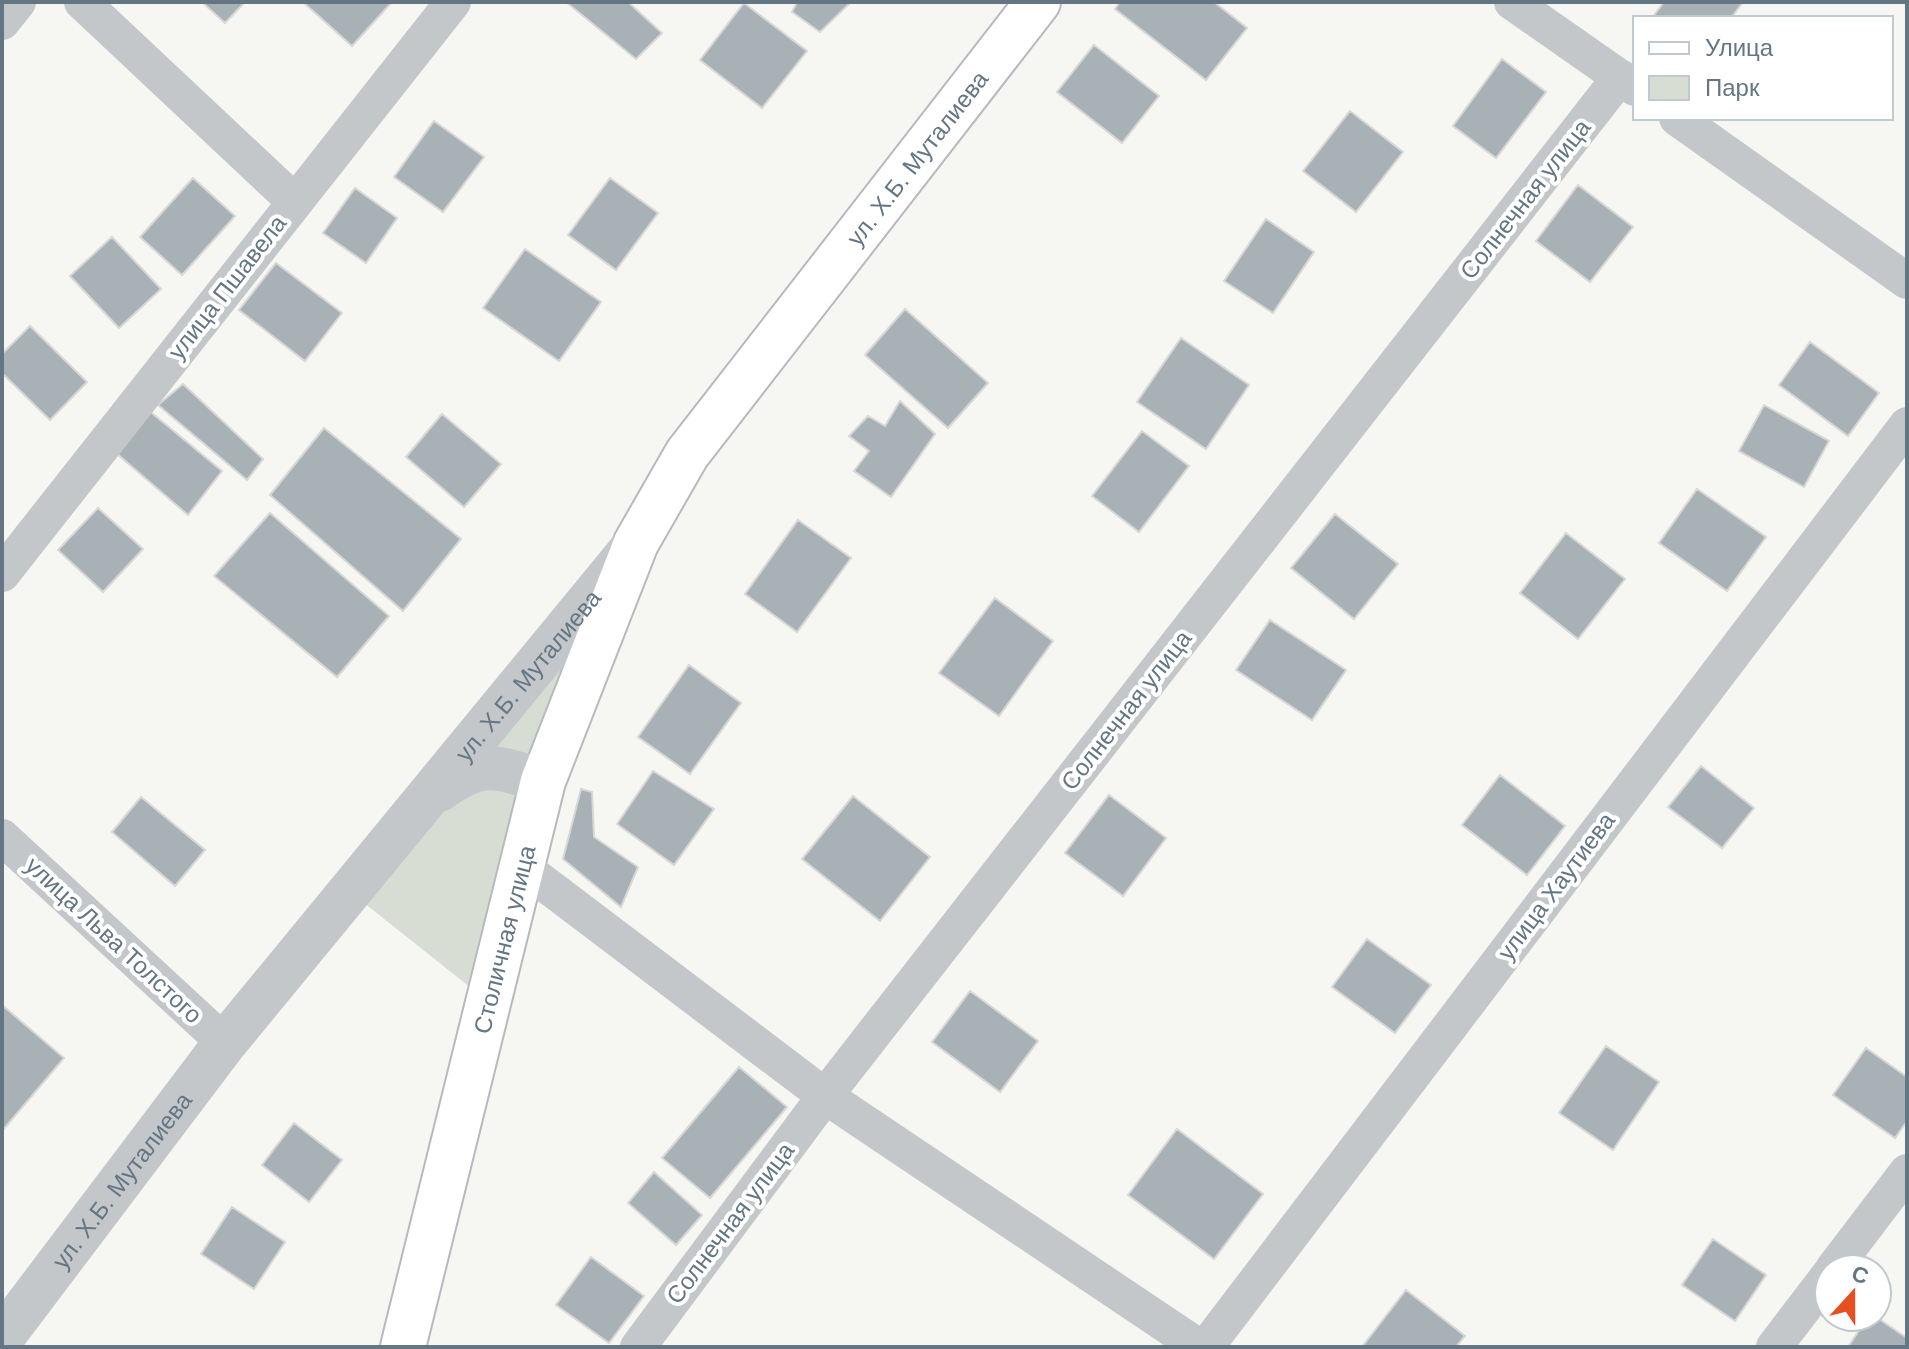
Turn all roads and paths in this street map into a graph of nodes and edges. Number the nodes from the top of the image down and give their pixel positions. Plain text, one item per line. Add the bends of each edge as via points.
1 (18, 2) edge
2 (82, 2) edge
3 (453, 2) edge
4 (1038, 2) edge
5 (1512, 2) edge
6 (2, 22) edge
7 (1628, 83) edge
8 (1680, 120) edge
9 (294, 201) junction
10 (1907, 281) edge
11 (1907, 425) edge
12 (636, 543) junction
13 (2, 574) edge
14 (543, 781) junction
15 (420, 803) junction
16 (2, 837) edge
17 (524, 868) junction
18 (225, 1043) junction
19 (825, 1096) junction
20 (1907, 1172) edge
21 (1845, 1253) edge
22 (1813, 1296) edge
23 (2, 1338) edge
24 (403, 1347) edge
25 (638, 1347) edge
26 (1199, 1347) edge
27 (1206, 1347) edge
28 (1774, 1347) edge

1 - 6 street
2 - 9 street
3 - 9 street, улица Пшавела
4 - 12 main road, ул. Х.Б. Муталиева via 687,454
5 - 7 street
7 - 19 street, Солнечная улица
8 - 10 street
9 - 13 street, улица Пшавела
11 - 27 street, улица Хаутиева
12 - 14 main road, Столичная улица
12 - 15 street, ул. Х.Б. Муталиева
14 - 15 street via 486,766 462,774
14 - 17 main road, Столичная улица
15 - 18 street, ул. Х.Б. Муталиева
16 - 18 street, улица Льва Толстого
17 - 19 street
17 - 24 main road, Столичная улица
18 - 23 street, ул. Х.Б. Муталиева
19 - 25 street, Солнечная улица
19 - 26 street
20 - 21 street
22 - 28 street

